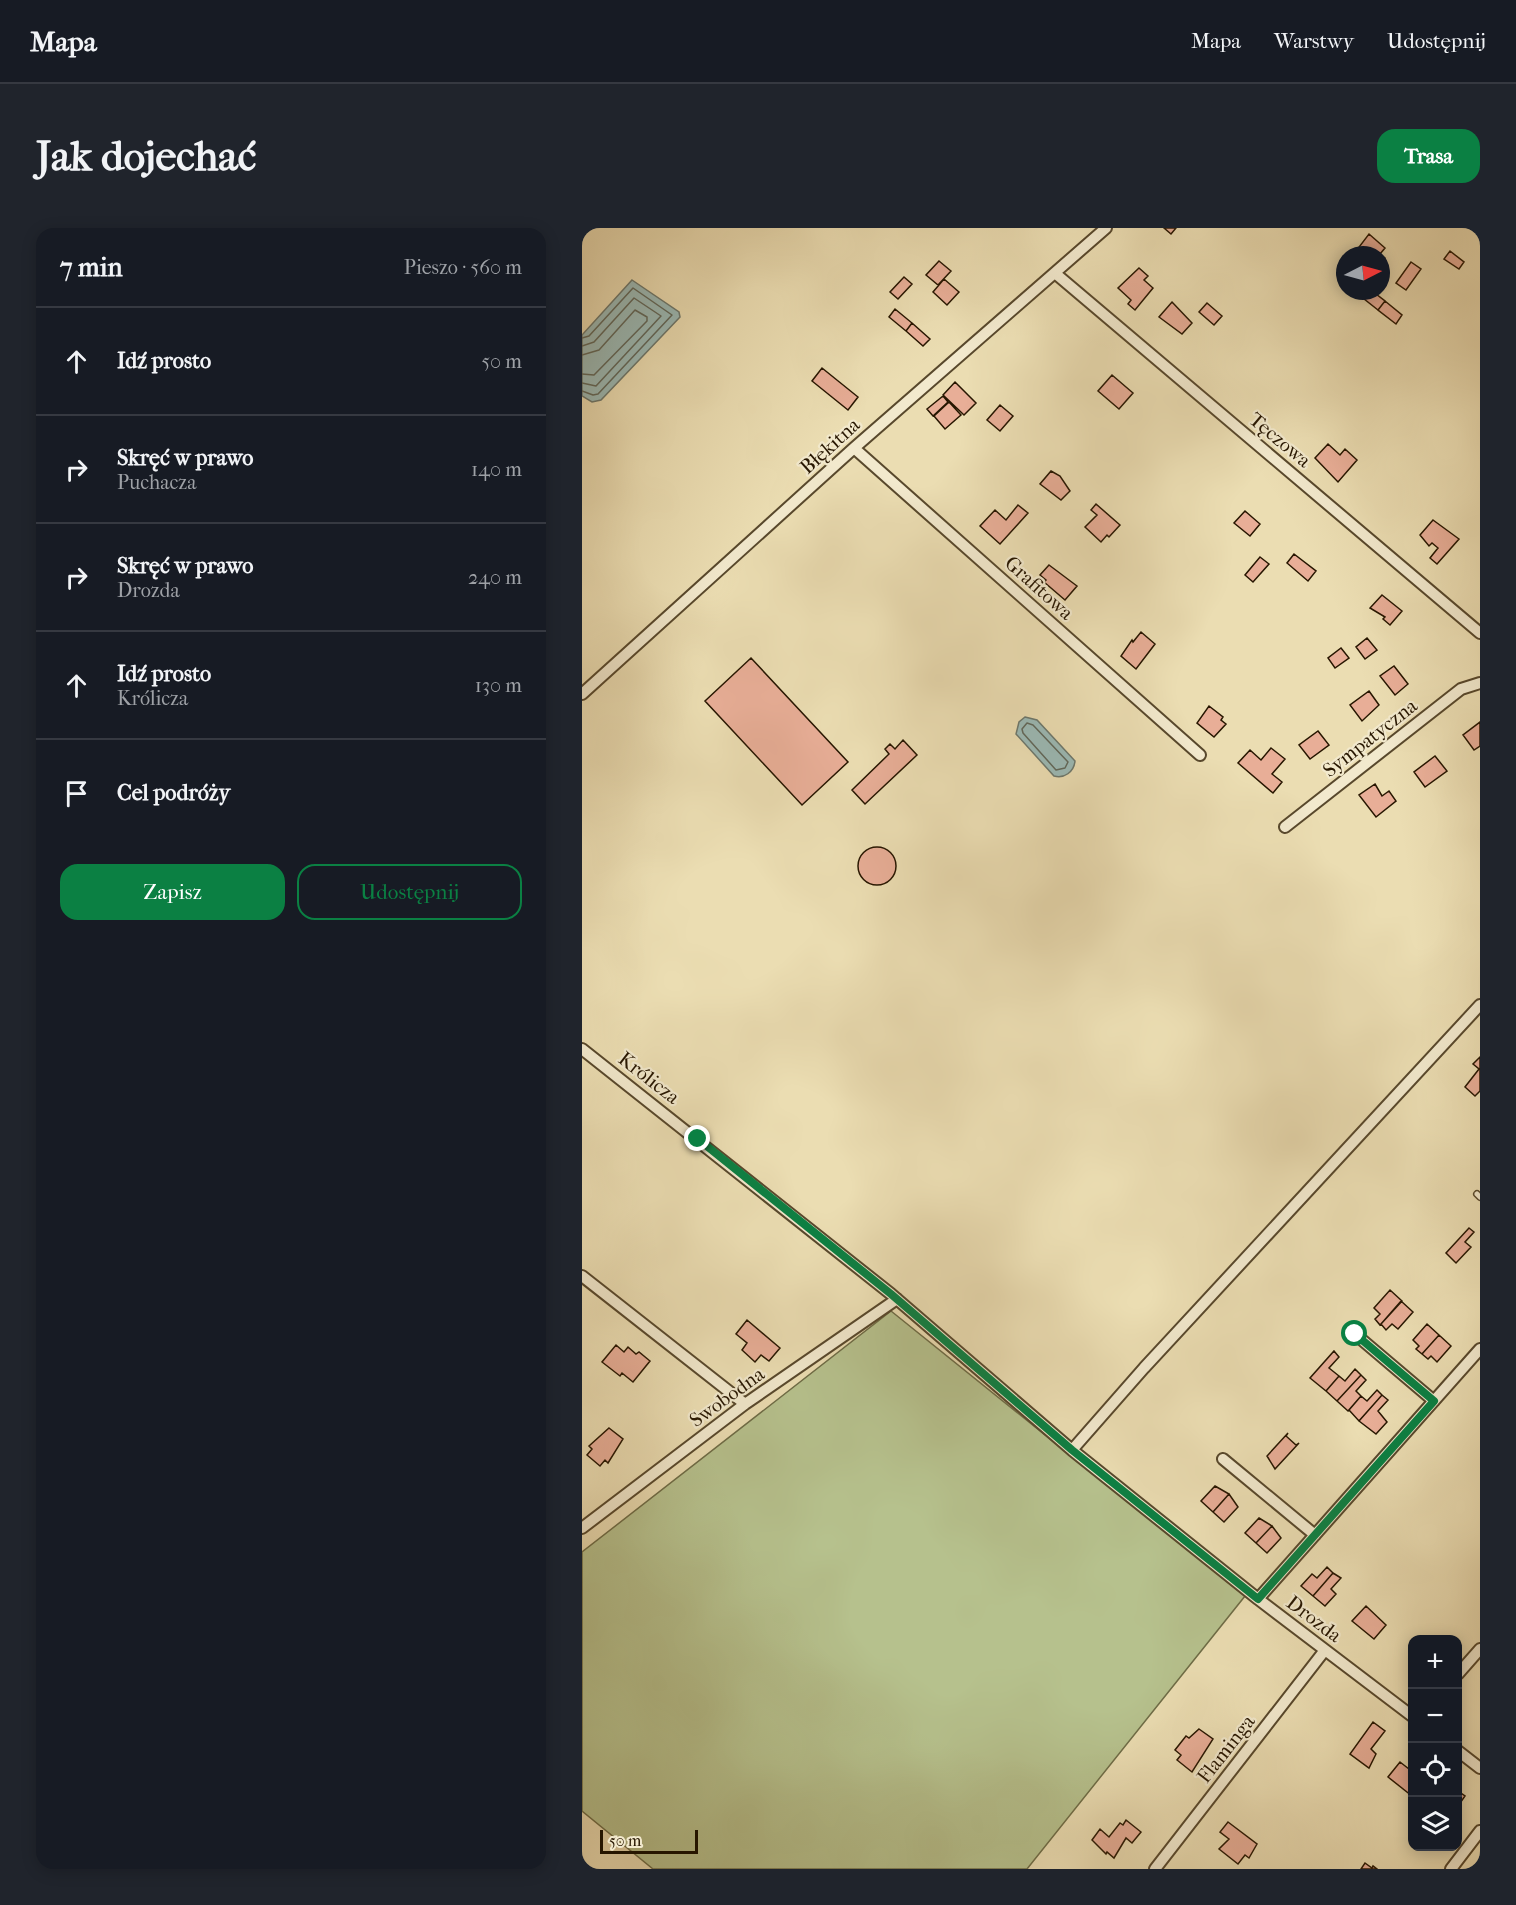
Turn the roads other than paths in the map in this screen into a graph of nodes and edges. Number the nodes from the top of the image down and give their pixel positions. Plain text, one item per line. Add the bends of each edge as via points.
1 (1106, 228) edge
2 (1056, 274) junction
3 (854, 448) junction
4 (1480, 633) edge
5 (1480, 683) edge
6 (582, 694) edge
7 (1200, 755) dead end
8 (1285, 827) dead end
9 (1480, 1005) edge
10 (582, 1049) edge
11 (582, 1276) edge
12 (894, 1297) junction
13 (1355, 1334) dead end
14 (1480, 1349) edge
15 (1434, 1401) junction
16 (745, 1404) junction
17 (1072, 1450) junction
18 (1223, 1459) dead end
19 (582, 1528) edge
20 (1315, 1535) junction
21 (1258, 1599) junction
22 (1480, 1649) edge
23 (1325, 1650) junction
24 (1462, 1669) edge
25 (1408, 1712) edge
26 (1462, 1754) edge
27 (1480, 1768) edge
28 (1480, 1831) edge
29 (1155, 1869) edge
30 (1450, 1869) edge

1 - 2 street, Błękitna
2 - 3 street, Błękitna
2 - 4 street, Tęczowa
3 - 6 street, Błękitna
3 - 7 street, Grafitowa
5 - 8 street, Sympatyczna via 1461,689
9 - 17 street via 1143,1368
10 - 12 street, Królicza
11 - 16 street
12 - 16 street, Swobodna
12 - 17 street, Drozda
13 - 15 street
14 - 15 street
15 - 20 street
16 - 19 street, Swobodna
17 - 21 street, Drozda
18 - 20 street
20 - 21 street
21 - 23 street, Drozda
22 - 24 street
23 - 25 street, Drozda
23 - 29 street, Flaminga
26 - 27 street
28 - 30 street

